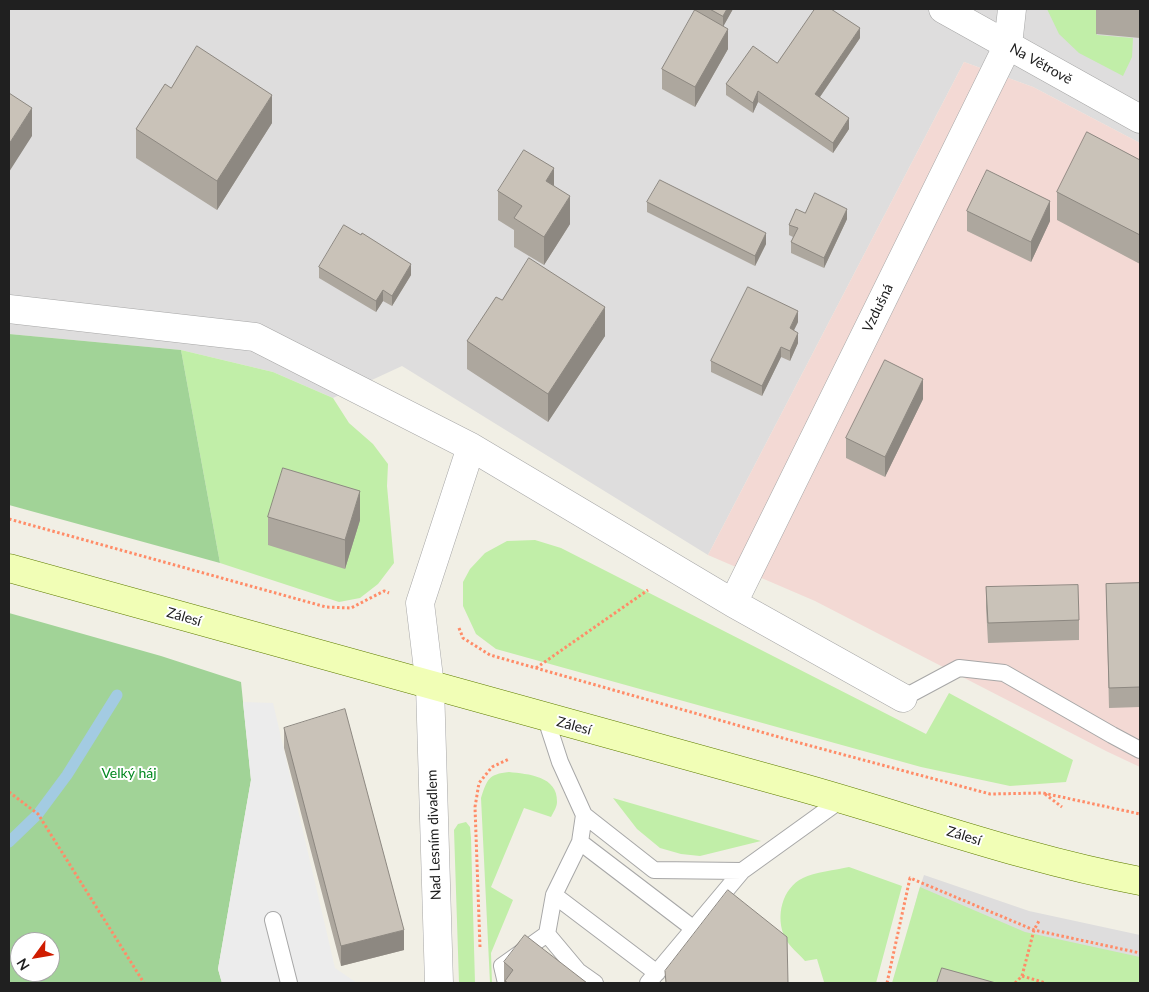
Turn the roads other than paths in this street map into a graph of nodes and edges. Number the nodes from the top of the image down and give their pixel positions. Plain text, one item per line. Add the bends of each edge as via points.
1 (943, 9) edge
2 (1012, 9) edge
3 (1008, 45) junction
4 (1140, 119) edge
5 (9, 310) edge
6 (471, 447) junction
7 (9, 568) edge
8 (733, 603) junction
9 (430, 686) junction
10 (903, 698) joint
11 (546, 719) junction
12 (1140, 750) edge
13 (842, 799) junction
14 (584, 815) junction
15 (580, 842) junction
16 (742, 871) junction
17 (1140, 880) edge
18 (554, 895) junction
19 (273, 920) dead end
20 (694, 929) junction
21 (547, 934) junction
22 (653, 978) edge
23 (289, 983) edge
24 (439, 983) edge
25 (506, 983) edge
26 (595, 983) edge

1 - 3 street, Na Větrově
2 - 3 street, Vzdušná
3 - 4 street, Na Větrově
3 - 8 street, Vzdušná
5 - 6 street via 255,336
6 - 8 street
6 - 9 street, Nad Lesním divadlem via 420,602
7 - 9 main road, Zálesí
8 - 10 street
9 - 11 main road, Zálesí
9 - 24 street, Nad Lesním divadlem
10 - 12 lane via 959,668 1004,673
11 - 13 main road, Zálesí
11 - 14 lane via 560,762
13 - 16 lane
13 - 17 main road, Zálesí via 1018,852
14 - 15 lane
14 - 16 lane via 654,870
15 - 18 lane
15 - 20 lane
16 - 20 lane
18 - 21 lane
18 - 22 lane
19 - 23 lane
20 - 22 lane
21 - 25 lane via 502,966
21 - 26 lane via 578,971

